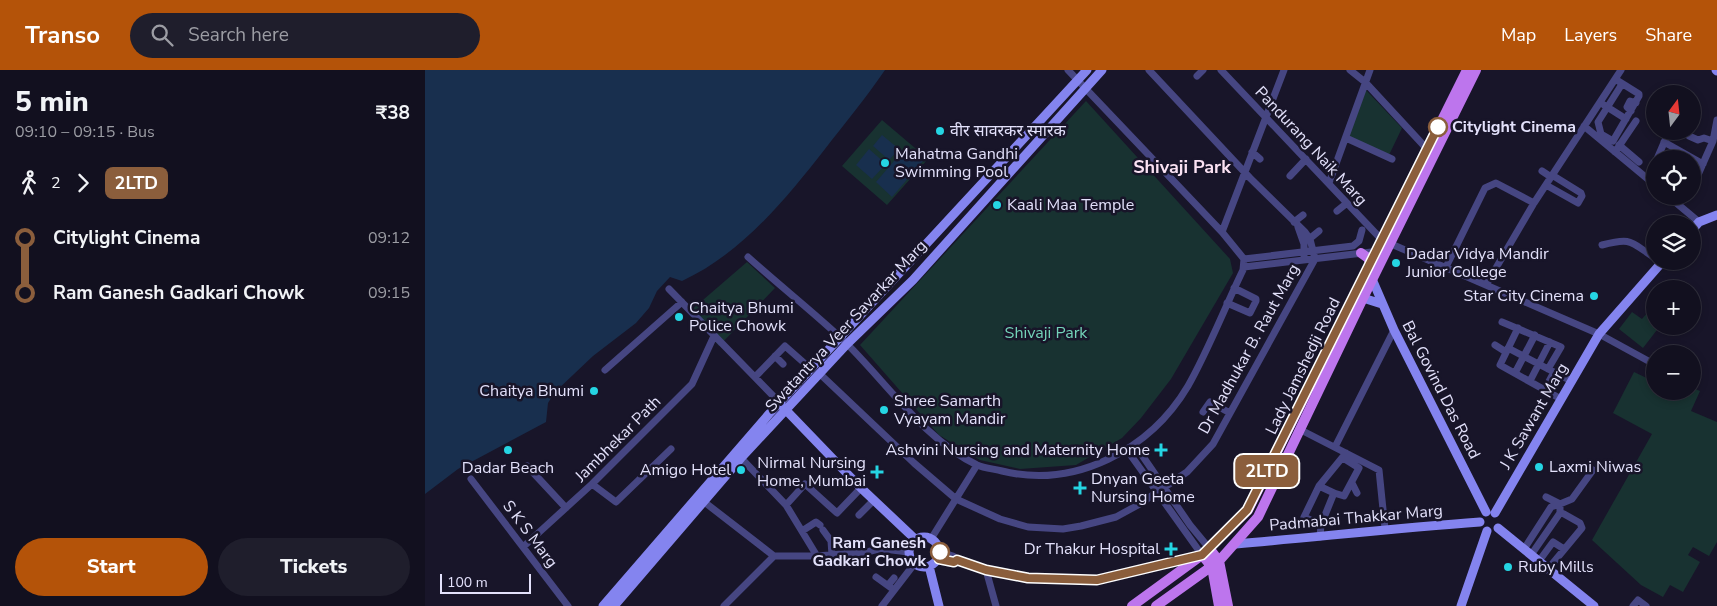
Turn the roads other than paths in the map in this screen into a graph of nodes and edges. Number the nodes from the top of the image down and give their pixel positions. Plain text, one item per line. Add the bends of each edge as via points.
1 (1068, 70) edge
2 (1087, 70) edge
3 (1102, 70) edge
4 (1149, 70) edge
5 (1203, 70) edge
6 (1221, 70) edge
7 (1284, 70) edge
8 (1350, 70) edge
9 (1370, 70) edge
10 (1467, 70) edge
11 (1476, 70) edge
12 (1621, 70) edge
13 (1197, 76) dead end
14 (1615, 79) junction
15 (1078, 80) junction
16 (1365, 82) junction
17 (1622, 84) junction
18 (1085, 88) junction
19 (1599, 103) junction
20 (1607, 108) junction
21 (1265, 116) junction
22 (1626, 119) junction
23 (1717, 120) edge
24 (1636, 121) dead end
25 (1584, 126) junction
26 (1345, 138) junction
27 (1701, 139) edge
28 (1713, 141) junction
29 (1664, 142) joint
30 (1617, 148) junction
31 (1427, 149) junction
32 (1661, 150) edge
33 (1252, 152) junction
34 (1261, 159) dead end
35 (1306, 159) junction
36 (1392, 159) dead end
37 (1703, 164) junction
38 (1635, 168) junction
39 (1701, 168) edge
40 (1542, 171) dead end
41 (1245, 172) junction
42 (1290, 176) dead end
43 (1554, 177) junction
44 (1646, 177) edge
45 (1329, 183) junction
46 (1549, 187) junction
47 (1347, 203) junction
48 (1533, 203) junction
49 (1677, 205) edge
50 (1337, 210) dead end
51 (1303, 215) dead end
52 (1686, 215) edge
53 (1717, 216) edge
54 (1701, 223) edge
55 (1296, 225) junction
56 (1362, 230) dead end
57 (1319, 231) dead end
58 (1222, 232) junction
59 (1310, 238) junction
60 (1602, 245) dead end
61 (1384, 246) junction
62 (1313, 251) junction
63 (1356, 251) junction
64 (1304, 252) junction
65 (1646, 252) edge
66 (748, 257) dead end
67 (1315, 259) junction
68 (1244, 263) junction
69 (1371, 264) junction
70 (1446, 267) junction
71 (1652, 270) edge
72 (1372, 279) junction
73 (1486, 284) junction
74 (1234, 288) junction
75 (669, 289) dead end
76 (1363, 298) junction
77 (682, 302) junction
78 (1227, 303) junction
79 (1382, 304) junction
80 (1502, 322) dead end
81 (1518, 328) junction
82 (1394, 330) junction
83 (1599, 334) junction
84 (1535, 335) junction
85 (714, 336) junction
86 (844, 341) junction
87 (1551, 342) junction
88 (1495, 346) dead end
89 (1507, 350) junction
90 (775, 356) junction
91 (1524, 356) junction
92 (1646, 360) edge
93 (783, 364) dead end
94 (1539, 364) junction
95 (605, 370) dead end
96 (811, 370) junction
97 (1551, 371) junction
98 (1515, 373) junction
99 (820, 374) junction
100 (755, 377) junction
101 (1530, 381) junction
102 (1571, 381) junction
103 (1545, 390) junction
104 (1561, 398) junction
105 (780, 403) junction
106 (787, 410) junction
107 (1203, 412) dead end
108 (1230, 413) junction
109 (1299, 429) junction
110 (1135, 445) junction
111 (1335, 447) junction
112 (671, 449) dead end
113 (1127, 450) junction
114 (1345, 456) junction
115 (741, 458) junction
116 (977, 465) junction
117 (527, 466) dead end
118 (1593, 470) dead end
119 (471, 479) dead end
120 (592, 484) junction
121 (1352, 484) junction
122 (1319, 486) junction
123 (861, 488) junction
124 (1164, 488) junction
125 (1157, 493) junction
126 (1333, 493) junction
127 (1357, 493) dead end
128 (1546, 497) dead end
129 (956, 499) junction
130 (703, 501) junction
131 (869, 503) junction
132 (1560, 504) junction
133 (786, 505) junction
134 (566, 508) junction
135 (1490, 513) junction
136 (1564, 514) dead end
137 (859, 515) dead end
138 (1480, 522) junction
139 (1321, 524) junction
140 (1498, 528) junction
141 (1385, 529) junction
142 (802, 530) junction
143 (1487, 531) junction
144 (1320, 537) junction
145 (931, 539) junction
146 (1236, 544) junction
147 (911, 545) junction
148 (523, 547) junction
149 (1564, 549) junction
150 (1205, 551) junction
151 (1527, 552) junction
152 (832, 554) junction
153 (774, 556) junction
154 (817, 556) junction
155 (939, 556) junction
156 (1539, 561) junction
157 (915, 563) junction
158 (1215, 564) junction
159 (929, 566) junction
160 (1548, 569) junction
161 (986, 570) junction
162 (877, 576) dead end
163 (892, 584) junction
164 (615, 605) edge
165 (568, 606) edge
166 (603, 606) edge
167 (724, 606) edge
168 (882, 606) edge
169 (939, 606) edge
170 (996, 606) edge
171 (1132, 606) edge
172 (1155, 606) edge
173 (1219, 606) edge
174 (1228, 606) edge
175 (1461, 606) edge
176 (1594, 606) edge
177 (1633, 606) edge
178 (1646, 606) edge

1 - 15 street
2 - 15 main road, Swatantrya Veer Savarkar Marg
3 - 18 main road, Swatantrya Veer Savarkar Marg
4 - 41 street
5 - 13 street
6 - 21 street, Pandurang Naik Marg
7 - 21 street
8 - 16 street
9 - 16 street
10 - 31 main road, Lady Jamshedji Road
11 - 61 main road, Lady Jamshedji Road
12 - 14 street
14 - 17 street
14 - 19 street
15 - 18 street
15 - 86 main road, Swatantrya Veer Savarkar Marg
16 - 26 street
16 - 31 street
17 - 20 street
17 - 22 street via 1639,94
18 - 58 street
18 - 86 main road, Swatantrya Veer Savarkar Marg via 913,280
19 - 20 street
19 - 25 street
20 - 22 street
20 - 22 street via 1598,125 1601,134 1611,140
21 - 33 street
21 - 35 street, Pandurang Naik Marg
23 - 28 street
24 - 30 street
25 - 30 street
25 - 43 street
26 - 36 street
26 - 45 street
27 - 28 street
28 - 37 street
29 - 32 street
29 - 37 street
30 - 38 street
30 - 38 street via 1640,160
31 - 61 main road, Lady Jamshedji Road
33 - 34 street
33 - 41 street
35 - 42 street
35 - 45 street, Pandurang Naik Marg
37 - 39 street
38 - 44 street
40 - 43 street
41 - 55 street via 1253,176
41 - 58 street
43 - 46 street
43 - 46 street via 1582,196 1575,203
45 - 47 street, Pandurang Naik Marg
46 - 48 street
47 - 50 street
47 - 61 street, Pandurang Naik Marg
48 - 70 street via 1496,183 1485,188
48 - 73 street
49 - 52 street
51 - 55 street
53 - 54 main road
55 - 59 street
55 - 64 street
56 - 63 street
57 - 59 street
58 - 68 street
59 - 62 street, Dr Madhukar B. Raut Marg
59 - 64 street
60 - 65 street via 1624,239
61 - 63 street
61 - 69 main road, Lady Jamshedji Road
61 - 70 street
61 - 72 main road, Lady Jamshedji Road
62 - 63 street
62 - 64 street
62 - 67 street, Dr Madhukar B. Raut Marg
63 - 67 street
63 - 69 main road via 1368,258
64 - 67 street
64 - 68 street
66 - 86 street
67 - 108 street, Dr Madhukar B. Raut Marg
68 - 74 street
69 - 150 main road, Lady Jamshedji Road via 1247,510
70 - 73 street
71 - 83 main road, J K Sawant Marg
72 - 76 main road, Lady Jamshedji Road
72 - 79 main road, Bal Govind Das Road
73 - 83 street
74 - 78 street
74 - 78 street via 1256,301 1250,313
75 - 77 street
76 - 79 main road
76 - 109 main road, Lady Jamshedji Road
77 - 85 street
77 - 95 street
78 - 110 street via 1188,387 1155,429
79 - 82 main road, Bal Govind Das Road
80 - 81 street
81 - 84 street
81 - 89 street
82 - 111 street
82 - 135 main road, Bal Govind Das Road
83 - 92 street
83 - 102 main road, J K Sawant Marg
84 - 87 street
84 - 91 street
85 - 100 street
85 - 120 street, Jambhekar Path via 692,384
86 - 96 main road, Swatantrya Veer Savarkar Marg
86 - 99 main road, Swatantrya Veer Savarkar Marg
86 - 116 street via 936,438
87 - 94 street
87 - 97 street via 1561,347
88 - 89 street
89 - 91 street
89 - 98 street via 1500,364
90 - 93 street
90 - 96 street via 787,346
90 - 100 street
91 - 94 street
91 - 98 street
94 - 97 street
94 - 101 street
96 - 105 main road, Swatantrya Veer Savarkar Marg
97 - 102 street
97 - 103 street
98 - 101 street
99 - 106 main road, Swatantrya Veer Savarkar Marg
99 - 129 street, Dr Madhukar B. Raut Marg
100 - 105 street
101 - 103 street
102 - 104 main road, J K Sawant Marg
103 - 104 street
104 - 135 main road, J K Sawant Marg
105 - 106 main road
105 - 166 main road, Swatantrya Veer Savarkar Marg
106 - 115 main road, Swatantrya Veer Savarkar Marg
106 - 123 main road
107 - 108 street via 1210,402
108 - 124 street, Dr Madhukar B. Raut Marg via 1213,444 1187,472
109 - 111 street
109 - 146 main road, Lady Jamshedji Road via 1258,517
110 - 113 street
110 - 124 street
111 - 114 street
112 - 120 street via 616,502
113 - 116 street via 1079,471 1052,476 1019,475
113 - 125 street
114 - 121 street via 1359,468
114 - 122 street
114 - 141 street via 1379,470
115 - 130 main road, Swatantrya Veer Savarkar Marg
115 - 133 street
116 - 129 street
117 - 134 street
118 - 132 street via 1572,499
119 - 148 street, S K S Marg
120 - 134 street, Jambhekar Path
121 - 126 street via 1344,496
121 - 127 street
122 - 126 street
122 - 139 street via 1304,518
123 - 131 main road
123 - 133 street via 837,513 805,484
124 - 125 street, Dr Madhukar B. Raut Marg
124 - 150 street
125 - 129 street, Dr Madhukar B. Raut Marg via 1116,517 1063,529 1028,527 1000,519
125 - 150 street
126 - 139 street
128 - 132 street
129 - 145 street
130 - 153 street
130 - 164 main road, Swatantrya Veer Savarkar Marg
131 - 137 street
131 - 147 main road via 902,529
132 - 151 street via 1560,513
133 - 142 street
134 - 148 street, Jambhekar Path
135 - 138 main road via 1481,517
135 - 140 main road via 1500,520
136 - 149 street via 1582,526
138 - 141 main road, Padmabai Thakkar Marg
138 - 143 main road
139 - 144 street
140 - 143 main road
140 - 151 main road
141 - 144 main road, Padmabai Thakkar Marg
142 - 152 street via 816,522 831,541
142 - 154 street
143 - 175 main road
144 - 146 main road, Padmabai Thakkar Marg
145 - 147 main road via 923,537
145 - 155 main road
146 - 158 main road, Lady Jamshedji Road
147 - 152 street
147 - 157 main road
148 - 165 street, S K S Marg
149 - 156 street via 1553,542
149 - 160 street
150 - 158 main road
150 - 161 street via 1097,580 1028,578
150 - 171 main road, Lady Jamshedji Road
151 - 156 main road
152 - 154 street
153 - 154 street
153 - 167 street
155 - 159 main road
155 - 161 street via 953,556
156 - 160 main road
157 - 159 main road
157 - 163 street
158 - 172 main road, Lady Jamshedji Road
158 - 173 main road
158 - 174 main road
159 - 169 main road
160 - 176 main road
161 - 170 street
162 - 163 street
163 - 168 street
177 - 178 street via 1638,600

